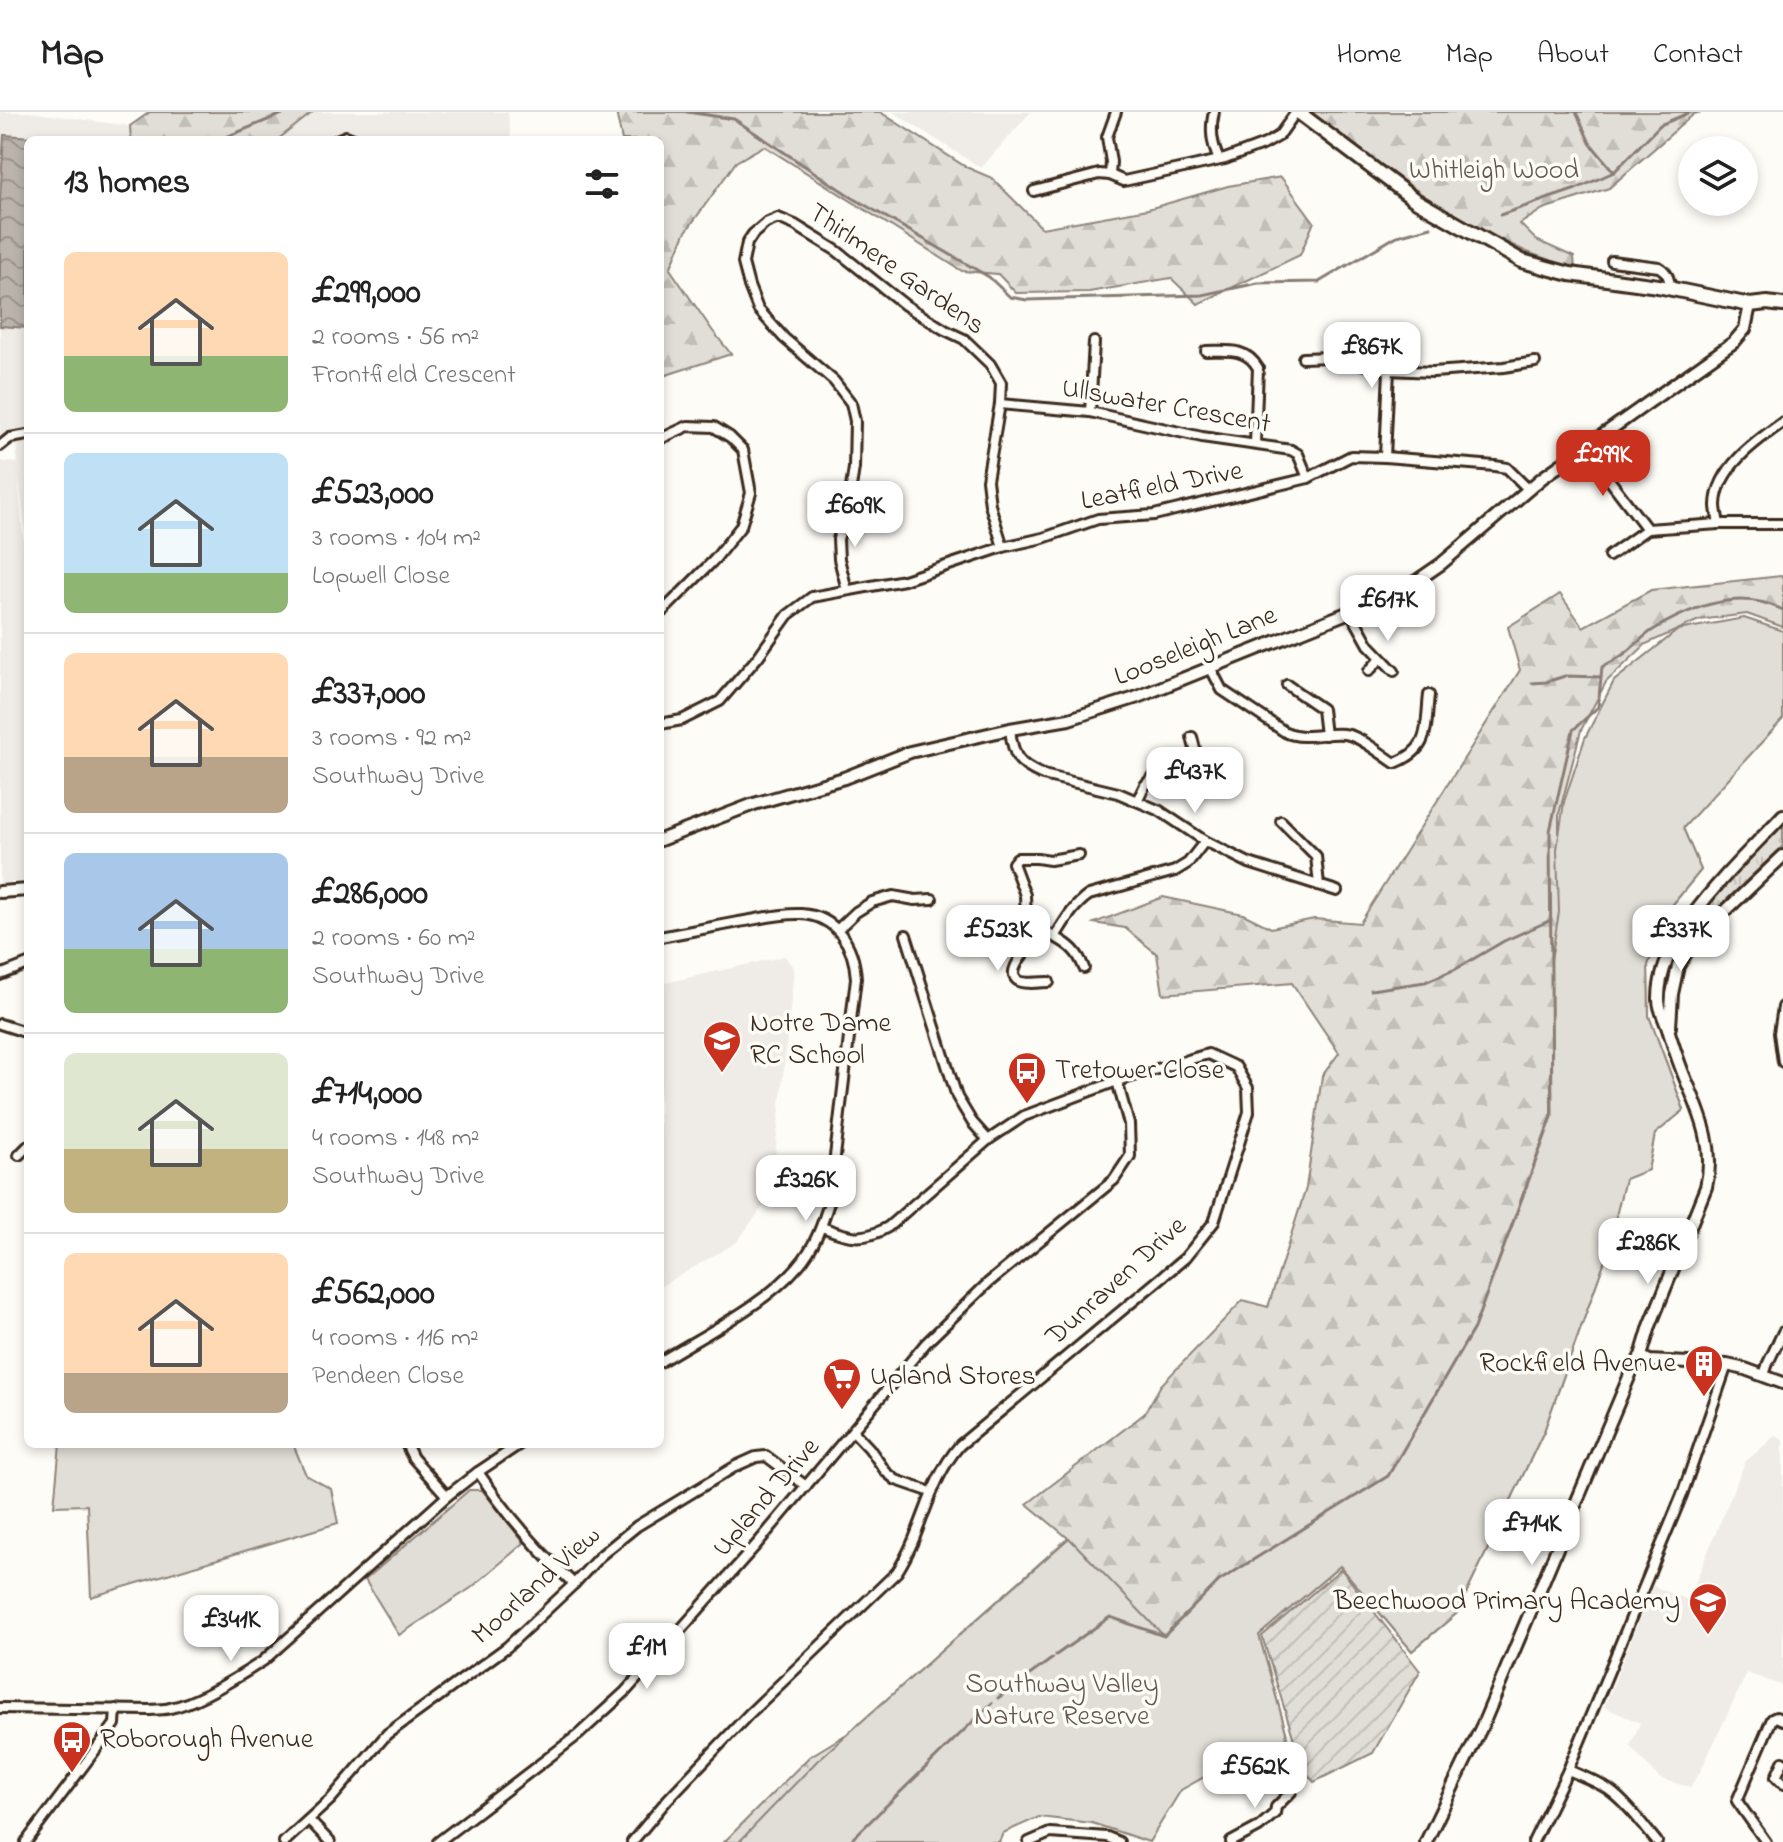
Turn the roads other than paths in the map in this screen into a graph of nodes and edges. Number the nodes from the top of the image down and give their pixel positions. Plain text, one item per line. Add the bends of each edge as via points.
1 (1116, 112) edge
2 (1214, 112) edge
3 (1297, 112) edge
4 (1219, 160) junction
5 (1110, 175) junction
6 (1034, 191) dead end
7 (1627, 251) dead end
8 (1612, 261) dead end
9 (1627, 263) junction
10 (1671, 289) junction
11 (1750, 305) junction
12 (1783, 305) edge
13 (1094, 342) dead end
14 (1206, 351) dead end
15 (1303, 358) dead end
16 (1535, 362) dead end
17 (1389, 370) junction
18 (1000, 404) junction
19 (1090, 412) junction
20 (1783, 422) edge
21 (24, 436) edge
22 (664, 437) edge
23 (1255, 444) junction
24 (0, 446) edge
25 (1585, 448) junction
26 (1385, 457) junction
27 (1308, 478) junction
28 (1528, 489) junction
29 (1719, 524) junction
30 (1783, 524) edge
31 (1647, 529) junction
32 (1003, 547) junction
33 (1609, 556) dead end
34 (847, 590) junction
35 (664, 610) edge
36 (1350, 611) junction
37 (1381, 658) junction
38 (1210, 667) junction
39 (1369, 671) dead end
40 (1394, 671) dead end
41 (1287, 685) dead end
42 (1429, 695) dead end
43 (1428, 706) junction
44 (1439, 707) dead end
45 (664, 723) edge
46 (1010, 729) junction
47 (1325, 735) junction
48 (1192, 737) dead end
49 (1216, 755) dead end
50 (1197, 757) junction
51 (1137, 801) junction
52 (1783, 815) edge
53 (1281, 821) dead end
54 (664, 838) edge
55 (1205, 841) junction
56 (1079, 855) dead end
57 (1783, 856) edge
58 (1019, 879) junction
59 (1007, 883) dead end
60 (1319, 885) junction
61 (24, 890) edge
62 (1337, 891) dead end
63 (0, 892) edge
64 (932, 899) dead end
65 (837, 930) junction
66 (1044, 933) junction
67 (906, 935) dead end
68 (664, 936) edge
69 (1055, 937) junction
70 (24, 966) edge
71 (1084, 968) dead end
72 (0, 975) edge
73 (1049, 982) dead end
74 (1783, 1007) edge
75 (0, 1024) edge
76 (24, 1032) edge
77 (1670, 1034) junction
78 (1783, 1062) edge
79 (1117, 1081) junction
80 (988, 1140) junction
81 (24, 1150) edge
82 (19, 1155) dead end
83 (822, 1227) junction
84 (1783, 1332) edge
85 (1641, 1356) junction
86 (664, 1360) edge
87 (1727, 1365) junction
88 (1764, 1375) junction
89 (1783, 1383) edge
90 (853, 1431) junction
91 (408, 1448) edge
92 (514, 1448) edge
93 (478, 1472) junction
94 (806, 1486) junction
95 (931, 1492) junction
96 (447, 1496) junction
97 (574, 1584) junction
98 (0, 1708) edge
99 (116, 1709) junction
100 (1783, 1720) edge
101 (1783, 1762) edge
102 (1568, 1770) junction
103 (1783, 1784) edge
104 (1291, 1792) dead end
105 (309, 1820) junction
106 (26, 1842) edge
107 (284, 1842) edge
108 (330, 1842) edge
109 (438, 1842) edge
110 (632, 1842) edge
111 (1029, 1842) edge
112 (1119, 1842) edge
113 (1231, 1842) edge
114 (1426, 1842) edge
115 (1533, 1842) edge
116 (1657, 1842) edge
117 (1766, 1842) edge

1 - 5 street via 1107,137
2 - 4 street via 1213,148
3 - 4 street via 1279,136
3 - 10 main road via 1415,200 1522,261
4 - 5 street via 1124,181
5 - 6 street
7 - 9 street
8 - 9 street
9 - 10 street via 1659,267
10 - 11 main road
11 - 12 main road
11 - 25 street, Looseleigh Lane via 1745,329 1734,342
13 - 19 street
14 - 23 street via 1239,351 1258,368
15 - 17 street via 1329,357
16 - 17 street via 1433,372
17 - 26 street
18 - 19 street, Ullswater Crescent
18 - 32 street, Thirlmere Gardens via 987,480
18 - 34 street, Thirlmere Gardens via 1001,383 964,339 905,305 838,251 778,218 753,234 743,263 758,309 851,403 854,468 838,539
19 - 23 street, Ullswater Crescent
20 - 29 street via 1739,455 1724,478 1716,503
21 - 24 street
22 - 35 street via 688,426 714,427 730,437 743,450 751,493 741,526
23 - 27 street, Ullswater Crescent via 1298,454
25 - 28 street, Looseleigh Lane
25 - 31 street
26 - 27 street, Leatfield Drive via 1351,456
26 - 28 street, Leatfield Drive via 1507,468
27 - 32 street, Leatfield Drive via 1154,515 1098,519
28 - 36 street, Looseleigh Lane via 1412,584
29 - 30 street
29 - 31 street
31 - 33 street
32 - 34 street, Leatfield Drive via 904,580
34 - 45 street, Leatfield Drive via 812,597 788,615 720,701
36 - 37 street
36 - 38 street, Looseleigh Lane
37 - 39 street
37 - 40 street
38 - 46 street, Looseleigh Lane via 1095,712
38 - 47 street via 1222,690 1285,732 1296,737
41 - 47 street via 1322,709
42 - 43 street
43 - 44 street
43 - 47 street via 1422,744 1395,763 1356,738
46 - 51 street via 1012,749 1023,765
46 - 54 street, Looseleigh Lane via 910,752
48 - 50 street
49 - 50 street
50 - 51 street via 1152,778
51 - 55 street
52 - 77 street via 1703,900 1668,953 1659,1002
53 - 60 street via 1316,856
55 - 60 street via 1249,863
55 - 69 street via 1175,871 1089,895 1070,912
56 - 58 street via 1017,858 1013,863
57 - 77 street via 1685,953 1672,994
58 - 59 street
58 - 66 street via 1026,917
60 - 62 street
61 - 63 street
64 - 65 street via 893,896 872,902
65 - 68 street via 803,914
65 - 83 street via 852,952 856,978 830,1199
66 - 69 street
66 - 73 street via 1022,956 1014,975 1022,982
67 - 80 street via 957,1097
69 - 71 street via 1076,952
70 - 72 street
74 - 78 street
75 - 76 street
77 - 85 street via 1703,1119 1710,1170
79 - 80 street, Dunraven Drive via 1024,1116
79 - 90 street, Upland Drive via 1129,1124 1130,1156 1114,1180 958,1311
79 - 95 street, Dunraven Drive via 1208,1054 1236,1067 1248,1088 1249,1112 1214,1222 1185,1258 960,1445
80 - 83 street, Dunraven Drive via 875,1235 842,1235
81 - 82 street
83 - 86 street via 799,1266 772,1290
84 - 88 street
85 - 87 street via 1649,1361
85 - 114 street via 1484,1722
87 - 88 street
87 - 102 street via 1682,1495
88 - 89 street
90 - 94 street, Upland Drive
90 - 95 street via 896,1480
91 - 96 street
92 - 93 street
93 - 96 street
93 - 97 street via 529,1540
94 - 97 street, Moorland View via 766,1456 756,1457 637,1526
94 - 109 street, Upland Drive via 625,1692 578,1735
95 - 110 street, Dunraven Drive via 909,1554 897,1572 749,1714
96 - 99 street via 241,1676 172,1708
97 - 105 street, Moorland View via 507,1647 387,1734
98 - 99 street
99 - 106 street via 115,1724
100 - 117 street via 1772,1719 1737,1801
101 - 103 street via 1776,1777
102 - 115 street
102 - 116 street via 1610,1791
104 - 113 street via 1259,1827
105 - 107 street, Moorland View
105 - 108 street
111 - 112 street via 1050,1833

